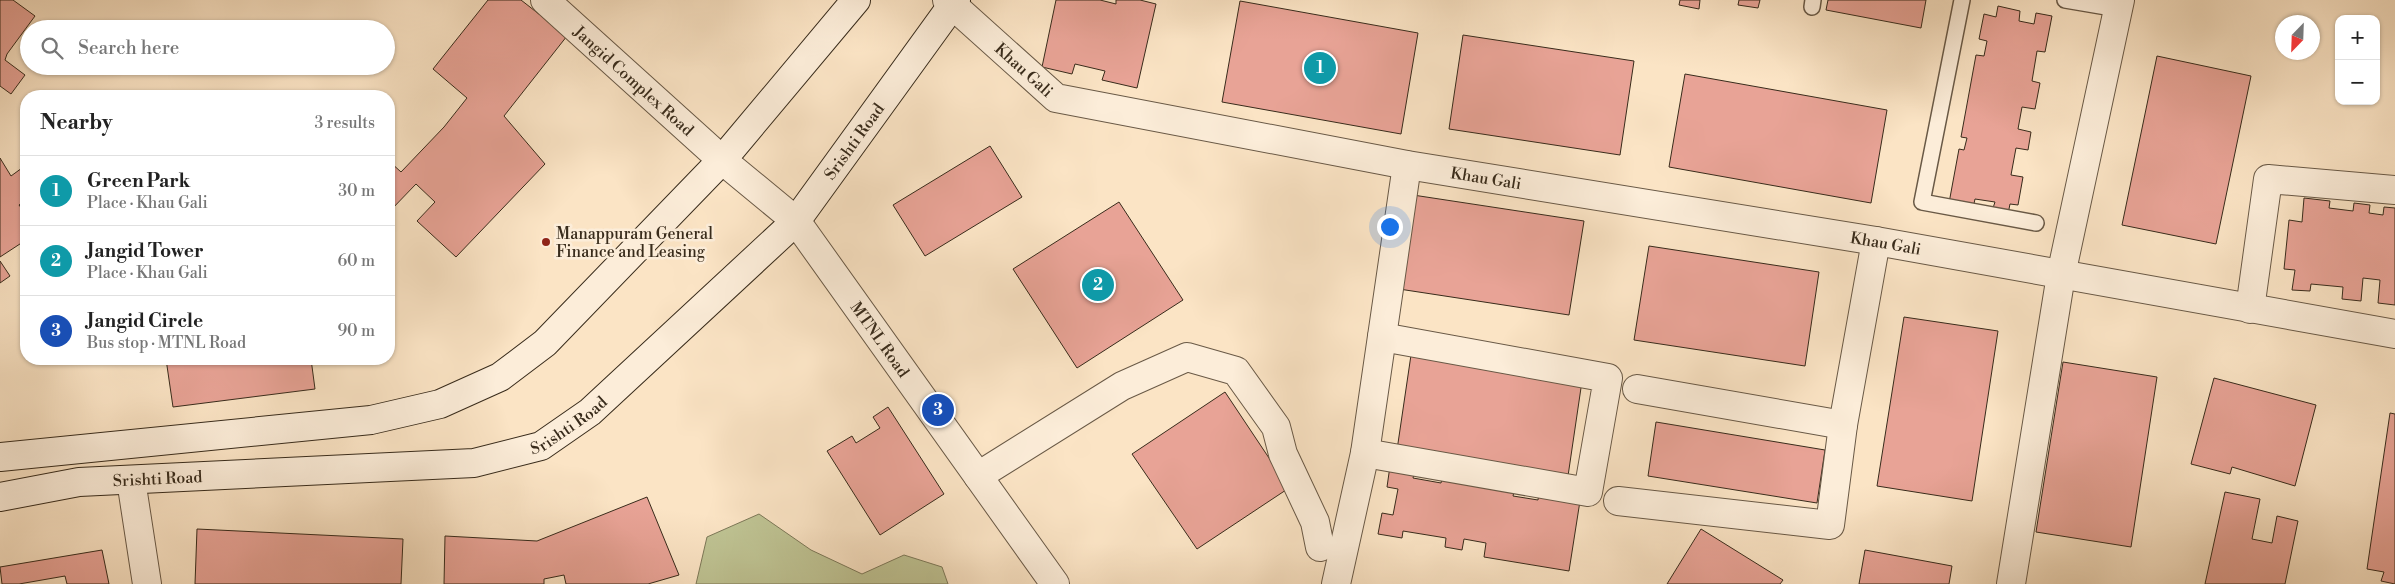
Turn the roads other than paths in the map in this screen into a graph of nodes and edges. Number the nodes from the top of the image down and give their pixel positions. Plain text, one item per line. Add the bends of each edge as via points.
1 (545, 0) edge
2 (856, 0) edge
3 (1962, 0) edge
4 (2065, 0) edge
5 (952, 2) edge
6 (2119, 5) edge
7 (722, 160) junction
8 (1407, 165) junction
9 (2395, 190) edge
10 (796, 221) junction
11 (2036, 223) dead end
12 (1876, 241) junction
13 (2061, 276) junction
14 (2250, 309) junction
15 (2395, 334) edge
16 (1382, 337) junction
17 (1637, 389) dead end
18 (1844, 425) junction
19 (1366, 453) junction
20 (0, 457) edge
21 (978, 476) junction
22 (132, 480) junction
23 (0, 497) edge
24 (1618, 500) dead end
25 (1320, 547) dead end
26 (147, 584) edge
27 (1055, 584) edge
28 (1336, 584) edge
29 (2011, 584) edge

1 - 7 street, Jangid Complex Road
2 - 7 street
3 - 11 lane via 1922,202
4 - 6 lane
5 - 8 street, Khau Gali via 1056,98
5 - 10 street, Srishti Road
6 - 13 street
7 - 10 street, MTNL Road
7 - 20 street via 545,343 500,378 440,404 371,420
8 - 12 street, Khau Gali
8 - 16 street
9 - 14 street via 2268,179
10 - 21 street, MTNL Road
10 - 22 street, Srishti Road via 590,412 541,446 474,463
12 - 13 street, Khau Gali
12 - 18 street
13 - 14 street, Khau Gali
13 - 29 street
14 - 15 street, Khau Gali
16 - 19 street
16 - 19 street via 1608,378 1588,492
17 - 18 street
18 - 24 street via 1830,525
19 - 28 street
21 - 25 street via 1122,386 1187,357 1236,371 1276,427 1283,454 1315,522
21 - 27 street, MTNL Road
22 - 23 street, Srishti Road via 79,482
22 - 26 street

